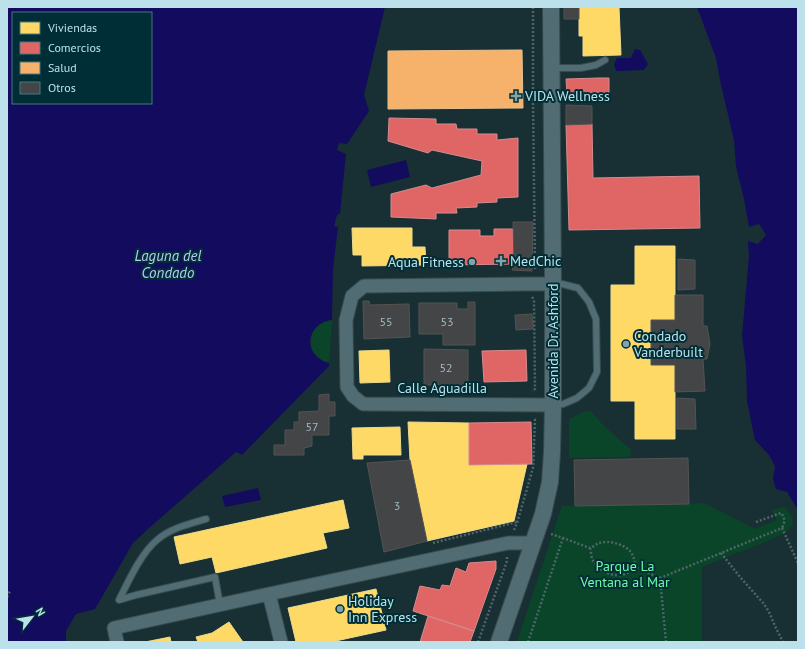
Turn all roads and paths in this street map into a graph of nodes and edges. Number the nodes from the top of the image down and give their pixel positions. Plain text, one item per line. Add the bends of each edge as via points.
1 (533, 7) edge
2 (551, 7) edge
3 (605, 60) dead end
4 (550, 68) junction
5 (531, 273) dead end
6 (553, 284) junction
7 (528, 296) dead end
8 (529, 392) dead end
9 (553, 405) junction
10 (532, 417) dead end
11 (206, 519) dead end
12 (756, 522) dead end
13 (782, 528) junction
14 (513, 532) dead end
15 (548, 533) dead end
16 (563, 538) junction
17 (534, 543) junction
18 (590, 548) junction
19 (721, 553) junction
20 (506, 556) dead end
21 (798, 563) edge
22 (635, 567) junction
23 (660, 578) junction
24 (10, 591) dead end
25 (269, 594) junction
26 (7, 597) edge
27 (220, 605) junction
28 (118, 642) edge
29 (281, 642) edge
30 (478, 642) edge
31 (499, 642) edge
32 (528, 642) edge
33 (666, 642) edge
34 (783, 642) edge

1 - 5 path via 535,269
2 - 4 street, Avenida Dr. Ashford
3 - 4 lane via 581,68
4 - 6 street, Avenida Dr. Ashford
6 - 9 street, Avenida Dr. Ashford
6 - 9 lane via 578,288 589,302 596,319 597,372 589,388 577,398
6 - 9 street, Calle Aguadilla via 364,286 352,296 346,320 347,387 363,404
7 - 8 path via 532,296 534,300 535,374 535,388
9 - 17 street, Avenida Dr. Ashford via 550,482
10 - 14 path via 535,420 533,468
11 - 27 lane via 180,527 157,540 146,552 119,600 215,577
12 - 13 path via 780,513 784,516 785,523
13 - 19 path
13 - 21 path
15 - 16 path
16 - 18 path
16 - 32 path
17 - 25 street via 508,543
17 - 31 street, Avenida Dr. Ashford
18 - 22 path via 607,542 624,546 634,559
18 - 22 path via 595,565 612,575 629,573
19 - 23 path
19 - 34 path via 764,604
20 - 30 path via 507,561
22 - 23 path
23 - 33 path
24 - 26 path
25 - 27 street
25 - 29 street
27 - 28 street via 114,628

